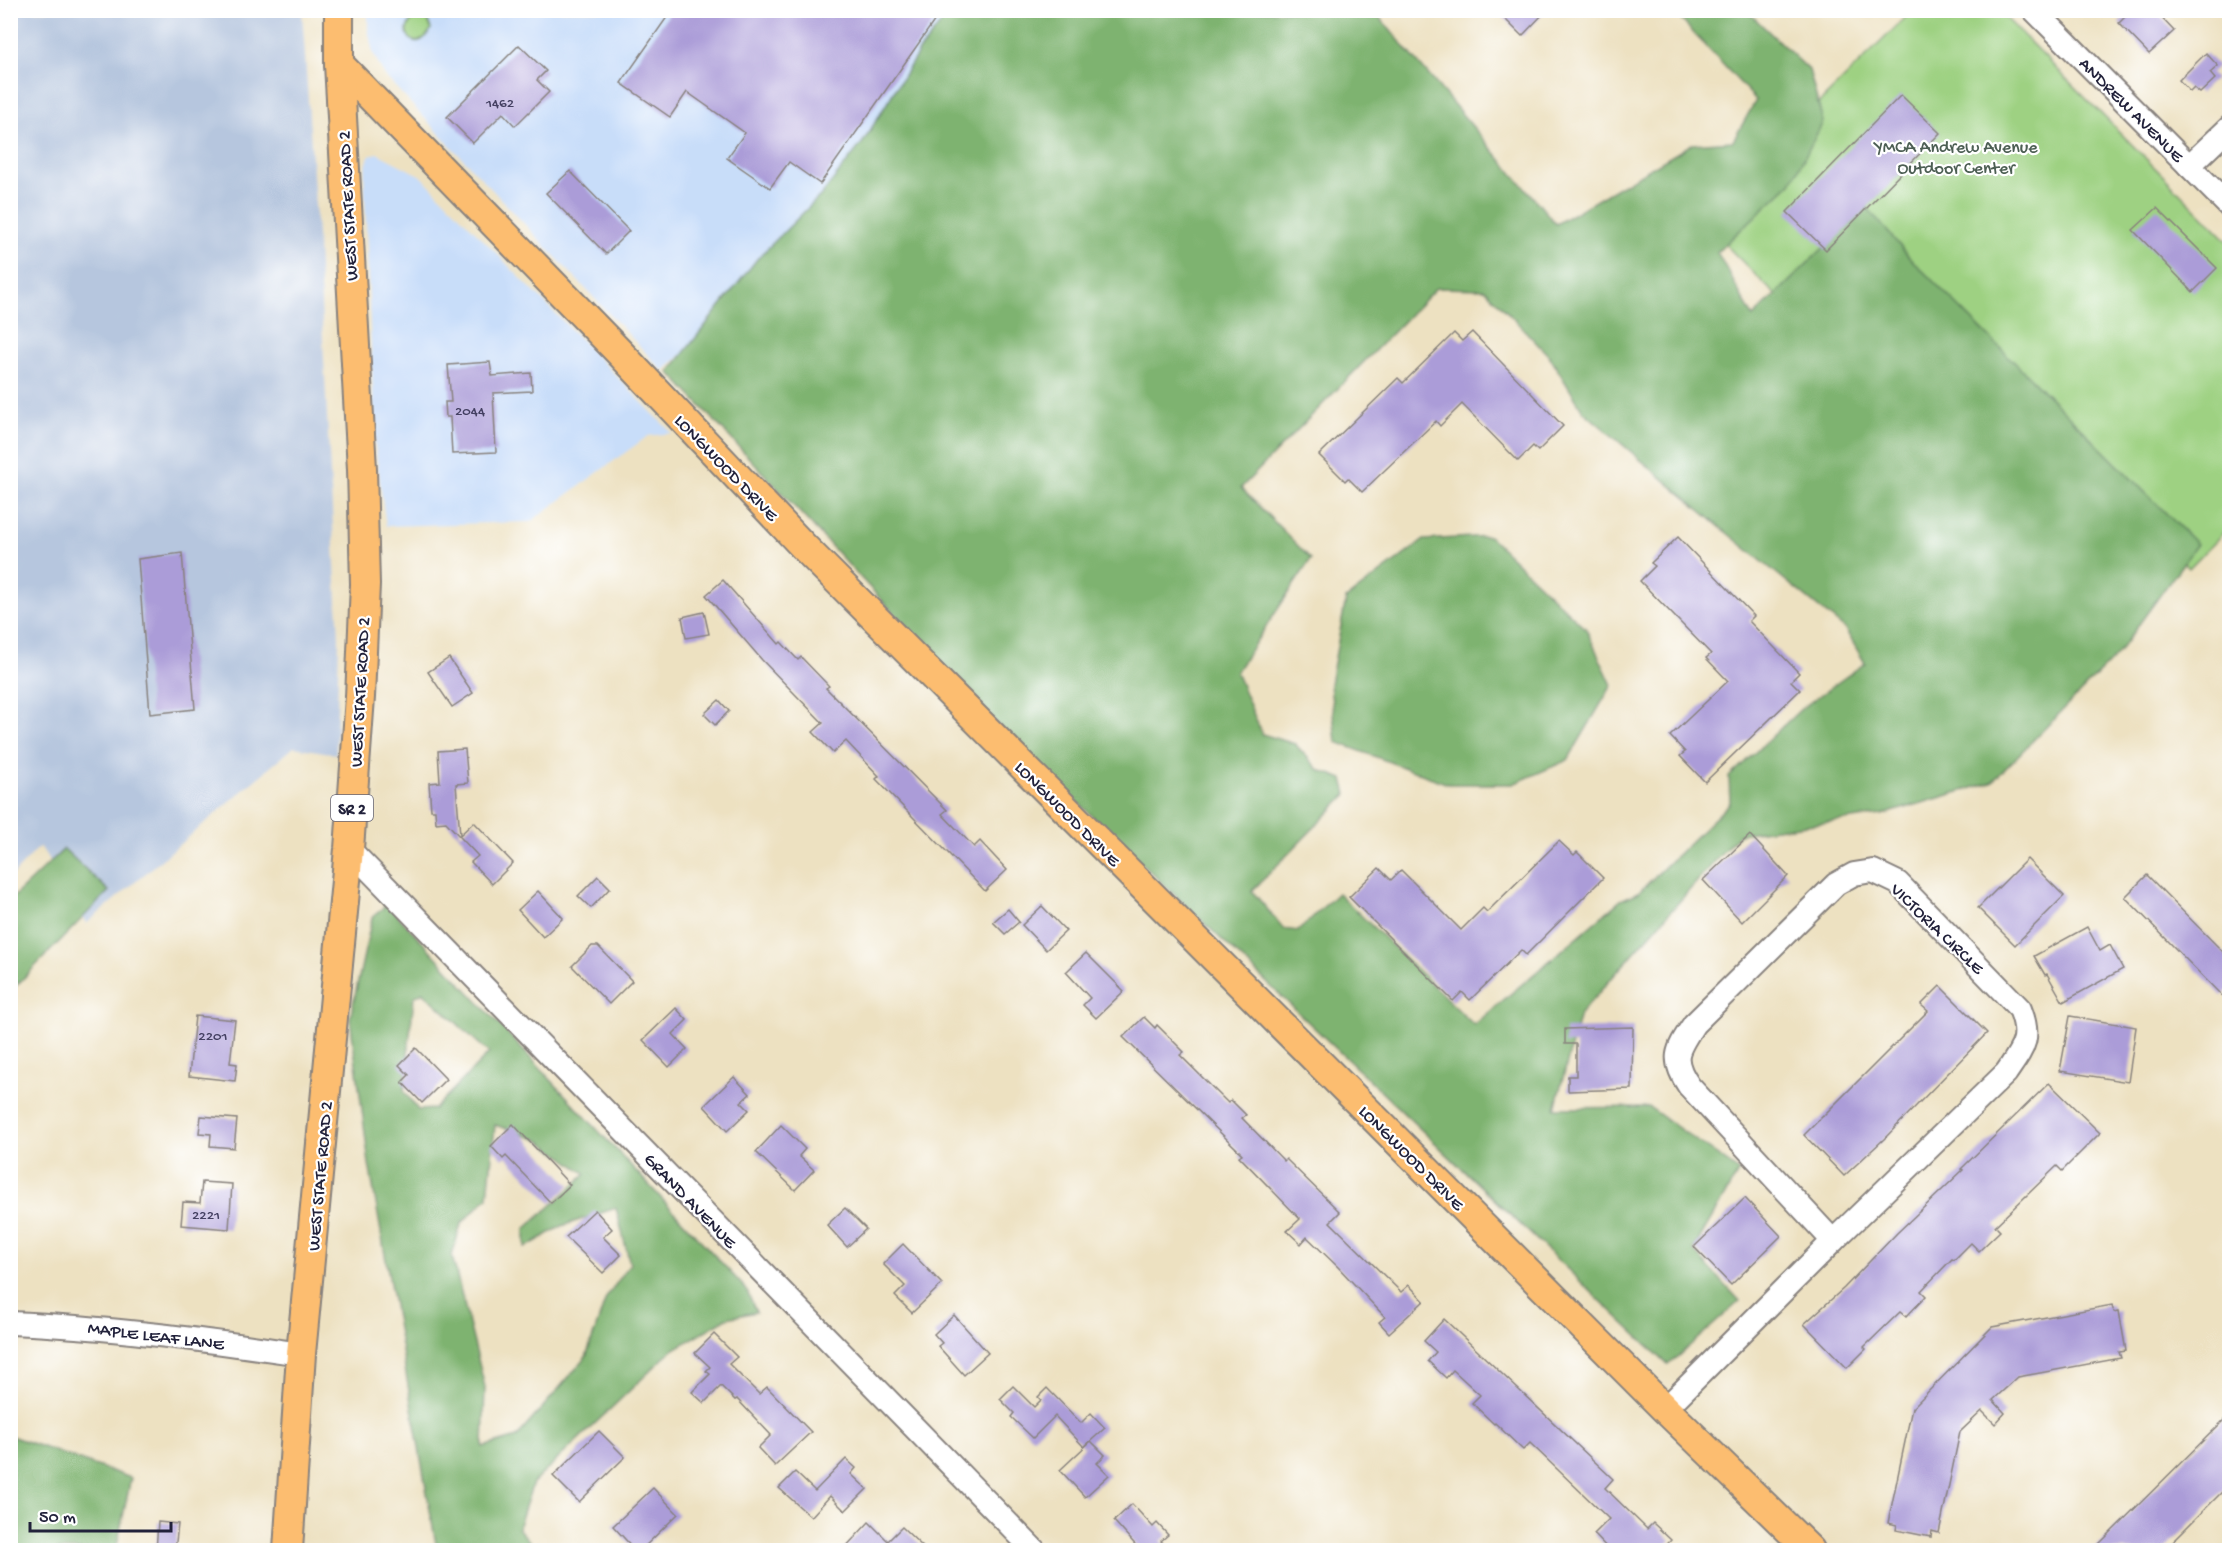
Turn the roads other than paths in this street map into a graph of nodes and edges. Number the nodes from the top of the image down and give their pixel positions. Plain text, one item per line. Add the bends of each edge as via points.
1 (339, 10) edge
2 (2034, 10) edge
3 (339, 64) junction
4 (2229, 127) edge
5 (2189, 166) junction
6 (2229, 207) edge
7 (349, 849) junction
8 (1833, 1241) junction
9 (10, 1323) edge
10 (302, 1354) junction
11 (1665, 1409) junction
12 (288, 1551) edge
13 (1034, 1551) edge
14 (1810, 1551) edge

1 - 3 main road, WEST STATE ROAD 2 / SR 2
2 - 5 street, ANDREW AVENUE
3 - 7 main road, WEST STATE ROAD 2 / SR 2 via 365,584
3 - 11 main road, LONGWOOD DRIVE via 813,556
4 - 5 street
5 - 6 street, ANDREW AVENUE
7 - 10 main road, WEST STATE ROAD 2 / SR 2
7 - 13 street, GRAND AVENUE
8 - 8 street, VICTORIA CIRCLE via 2006,1073 2023,1049 2027,1026 2020,1009 1898,883 1873,871 1854,874 1836,884 1694,1024 1678,1050 1679,1072 1689,1086
8 - 11 street, VICTORIA CIRCLE
9 - 10 street, MAPLE LEAF LANE via 77,1326
10 - 12 main road, WEST STATE ROAD 2 / SR 2
11 - 14 main road, LONGWOOD DRIVE

